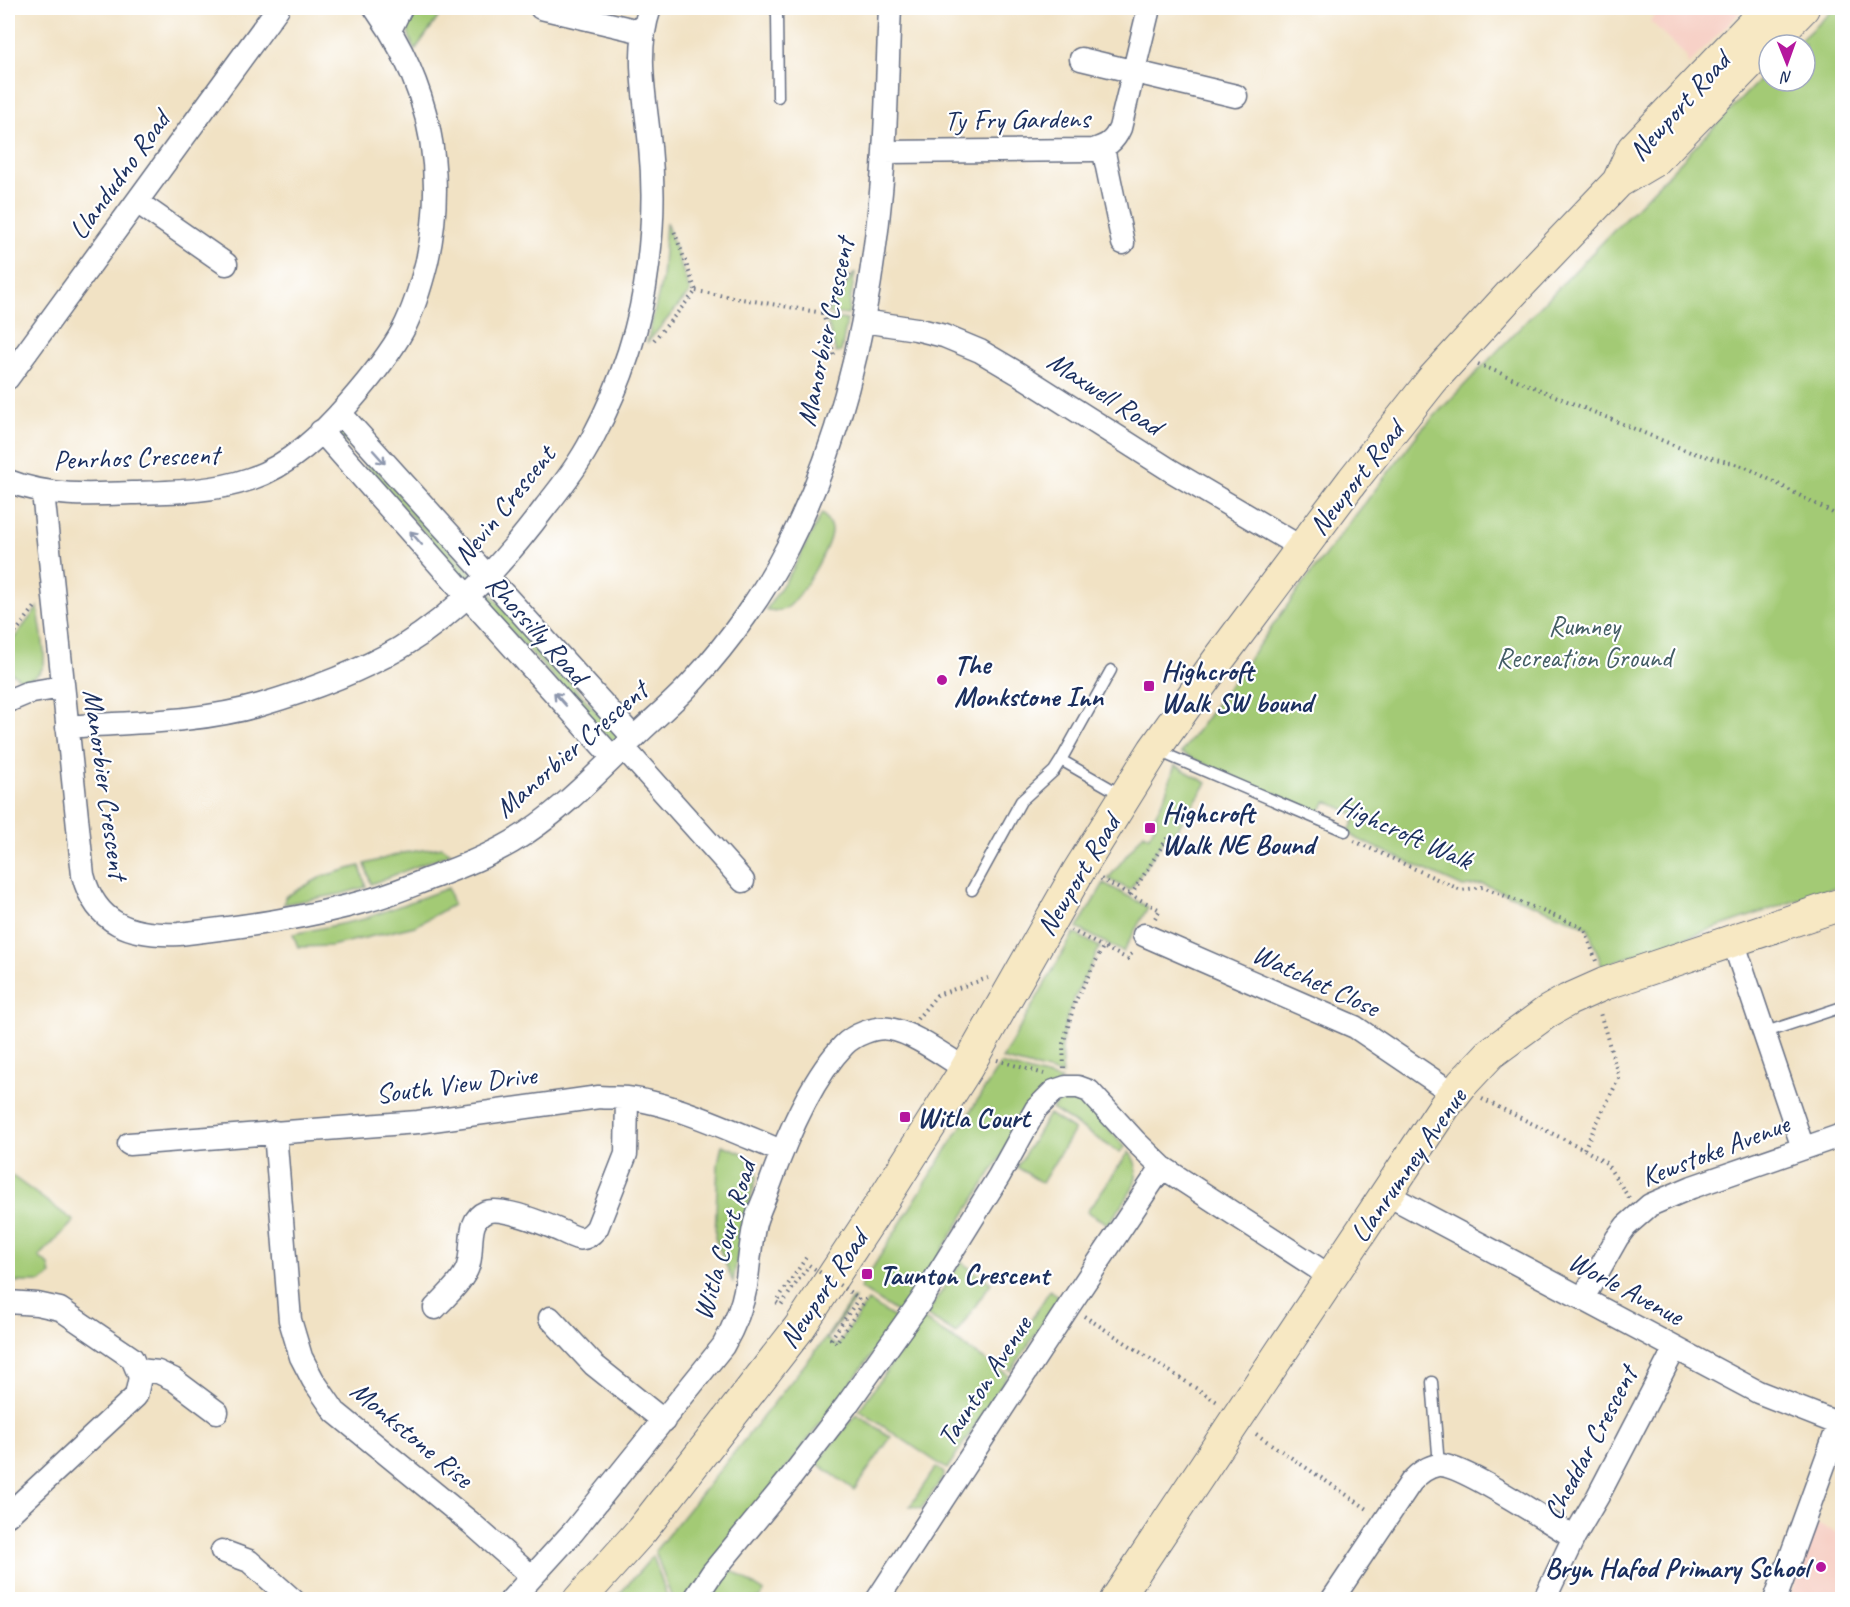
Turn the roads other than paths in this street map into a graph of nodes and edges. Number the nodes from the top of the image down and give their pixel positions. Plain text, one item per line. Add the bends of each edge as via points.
1 (278, 8) edge
2 (375, 8) edge
3 (401, 8) edge
4 (541, 8) edge
5 (650, 8) edge
6 (774, 8) edge
7 (890, 8) edge
8 (1149, 8) edge
9 (1768, 8) edge
10 (1803, 8) edge
11 (390, 30) junction
12 (643, 32) junction
13 (1081, 60) dead end
14 (1134, 71) junction
15 (1236, 96) dead end
16 (778, 97) dead end
17 (1103, 148) junction
18 (884, 152) junction
19 (1618, 182) junction
20 (137, 202) junction
21 (1123, 243) dead end
22 (226, 264) dead end
23 (863, 321) junction
24 (8, 378) edge
25 (340, 414) junction
26 (321, 431) junction
27 (8, 481) edge
28 (43, 492) junction
29 (1302, 548) junction
30 (488, 577) junction
31 (467, 596) junction
32 (1111, 670) dead end
33 (62, 687) junction
34 (8, 701) edge
35 (67, 727) junction
36 (624, 748) junction
37 (1154, 750) junction
38 (1061, 760) junction
39 (1125, 796) junction
40 (1345, 831) road end
41 (743, 881) dead end
42 (972, 890) dead end
43 (1842, 904) edge
44 (1144, 935) road end
45 (1733, 941) junction
46 (1842, 1007) edge
47 (1764, 1033) junction
48 (971, 1060) junction
49 (1458, 1089) junction
50 (627, 1098) junction
51 (275, 1132) junction
52 (1842, 1135) edge
53 (129, 1144) dead end
54 (1803, 1148) junction
55 (781, 1151) junction
56 (1162, 1167) junction
57 (1386, 1194) junction
58 (1331, 1277) junction
59 (1583, 1298) junction
60 (8, 1302) edge
61 (435, 1308) dead end
62 (550, 1318) dead end
63 (1675, 1348) junction
64 (139, 1371) junction
65 (1432, 1382) dead end
66 (217, 1412) dead end
67 (664, 1421) junction
68 (1841, 1424) edge
69 (1439, 1465) junction
70 (8, 1515) edge
71 (1574, 1537) junction
72 (222, 1551) dead end
73 (532, 1577) junction
74 (293, 1599) edge
75 (512, 1599) edge
76 (579, 1599) edge
77 (694, 1599) edge
78 (877, 1599) edge
79 (1116, 1599) edge
80 (1332, 1599) edge
81 (1544, 1599) edge
82 (1775, 1599) edge

1 - 20 street, Llandudno Road
2 - 11 street, Penrhos Crescent
3 - 11 street
4 - 12 street
5 - 12 street, Nevin Crescent
6 - 16 lane
7 - 18 street, Manorbier Crescent
8 - 14 street, Ty Fry Gardens
9 - 19 main road, Newport Road via 1634,149
10 - 19 main road, Newport Road via 1655,160
11 - 25 street, Penrhos Crescent via 408,64 427,118 435,167 435,214 417,296 403,331
12 - 30 street, Nevin Crescent via 641,66 650,149 650,246 645,289 630,347 603,418 577,464
13 - 14 street, Ty Fry Gardens
14 - 15 street, Ty Fry Gardens
14 - 17 street, Ty Fry Gardens via 1120,129
17 - 18 street, Ty Fry Gardens
17 - 21 street
18 - 23 street, Manorbier Crescent via 876,248
19 - 29 main road, Newport Road via 1433,379
20 - 22 street
20 - 24 street, Llandudno Road
23 - 29 street, Maxwell Road via 944,336 980,351
23 - 36 street, Manorbier Crescent via 831,443 788,546 728,639 694,680
25 - 26 street, Penrhos Crescent
25 -> 30 street, Rhossilly Road
26 - 28 street, Penrhos Crescent via 282,464 249,480 166,492
31 -> 26 street, Rhossilly Road
27 - 28 street, Penrhos Crescent
28 - 33 street, Manorbier Crescent
29 - 37 main road, Newport Road
30 - 31 street, Nevin Crescent
30 - 36 street, Rhossilly Road
31 - 35 street, Nevin Crescent via 399,648 288,696 194,718
36 -> 31 street, Rhossilly Road
32 - 38 lane
33 - 34 street
33 - 35 street, Manorbier Crescent
35 - 36 street, Manorbier Crescent via 87,892 111,920 156,935 339,909 450,871 530,830
36 - 41 street
37 - 39 main road, Newport Road
37 - 40 lane, Highcroft Walk
38 - 39 lane
38 - 42 lane via 1021,801
39 - 48 main road, Newport Road
43 - 45 main road, Llanrumney Avenue
44 - 49 street, Watchet Close via 1355,1027
45 - 47 street
45 - 49 main road, Llanrumney Avenue via 1598,987 1547,1012 1506,1041
46 - 47 lane
47 - 54 street
48 - 55 street, Witla Court Road via 889,1028 862,1034 834,1058 802,1107
48 - 76 main road, Newport Road via 799,1328 642,1530
49 - 57 main road, Llanrumney Avenue
50 - 51 street, South View Drive via 591,1098 418,1122
50 - 55 street, South View Drive via 697,1118
50 - 61 street via 626,1154 591,1235 579,1239 538,1221 488,1211 471,1228 471,1258 465,1274
51 - 53 street, South View Drive
51 - 73 street, Monkstone Rise via 290,1320 313,1380 335,1412
52 - 54 street, Kewstoke Avenue
54 - 59 street, Kewstoke Avenue via 1669,1196 1639,1213 1617,1238
55 - 67 street, Witla Court Road via 755,1224 746,1288 733,1328
56 - 58 street
56 - 77 street via 1089,1091 1065,1083 1054,1091 1036,1109 994,1185 921,1301 846,1406
56 - 78 street, Taunton Avenue
57 - 58 main road, Llanrumney Avenue
57 - 59 street, Worle Avenue
58 - 79 main road, Llanrumney Avenue
59 - 63 street, Worle Avenue
60 - 64 street via 60,1309 132,1358
62 - 67 street via 594,1365
63 - 68 street, Worle Avenue via 1758,1392
63 - 71 street, Cheddar Crescent
64 - 66 street via 158,1372 173,1379
64 - 70 street via 136,1396
65 - 69 lane
67 - 73 street, Witla Court Road
68 - 82 street
69 - 71 street via 1462,1470
69 - 80 street via 1418,1474
71 - 81 street, Cheddar Crescent
72 - 74 street via 249,1561
73 - 75 street, Witla Court Road

